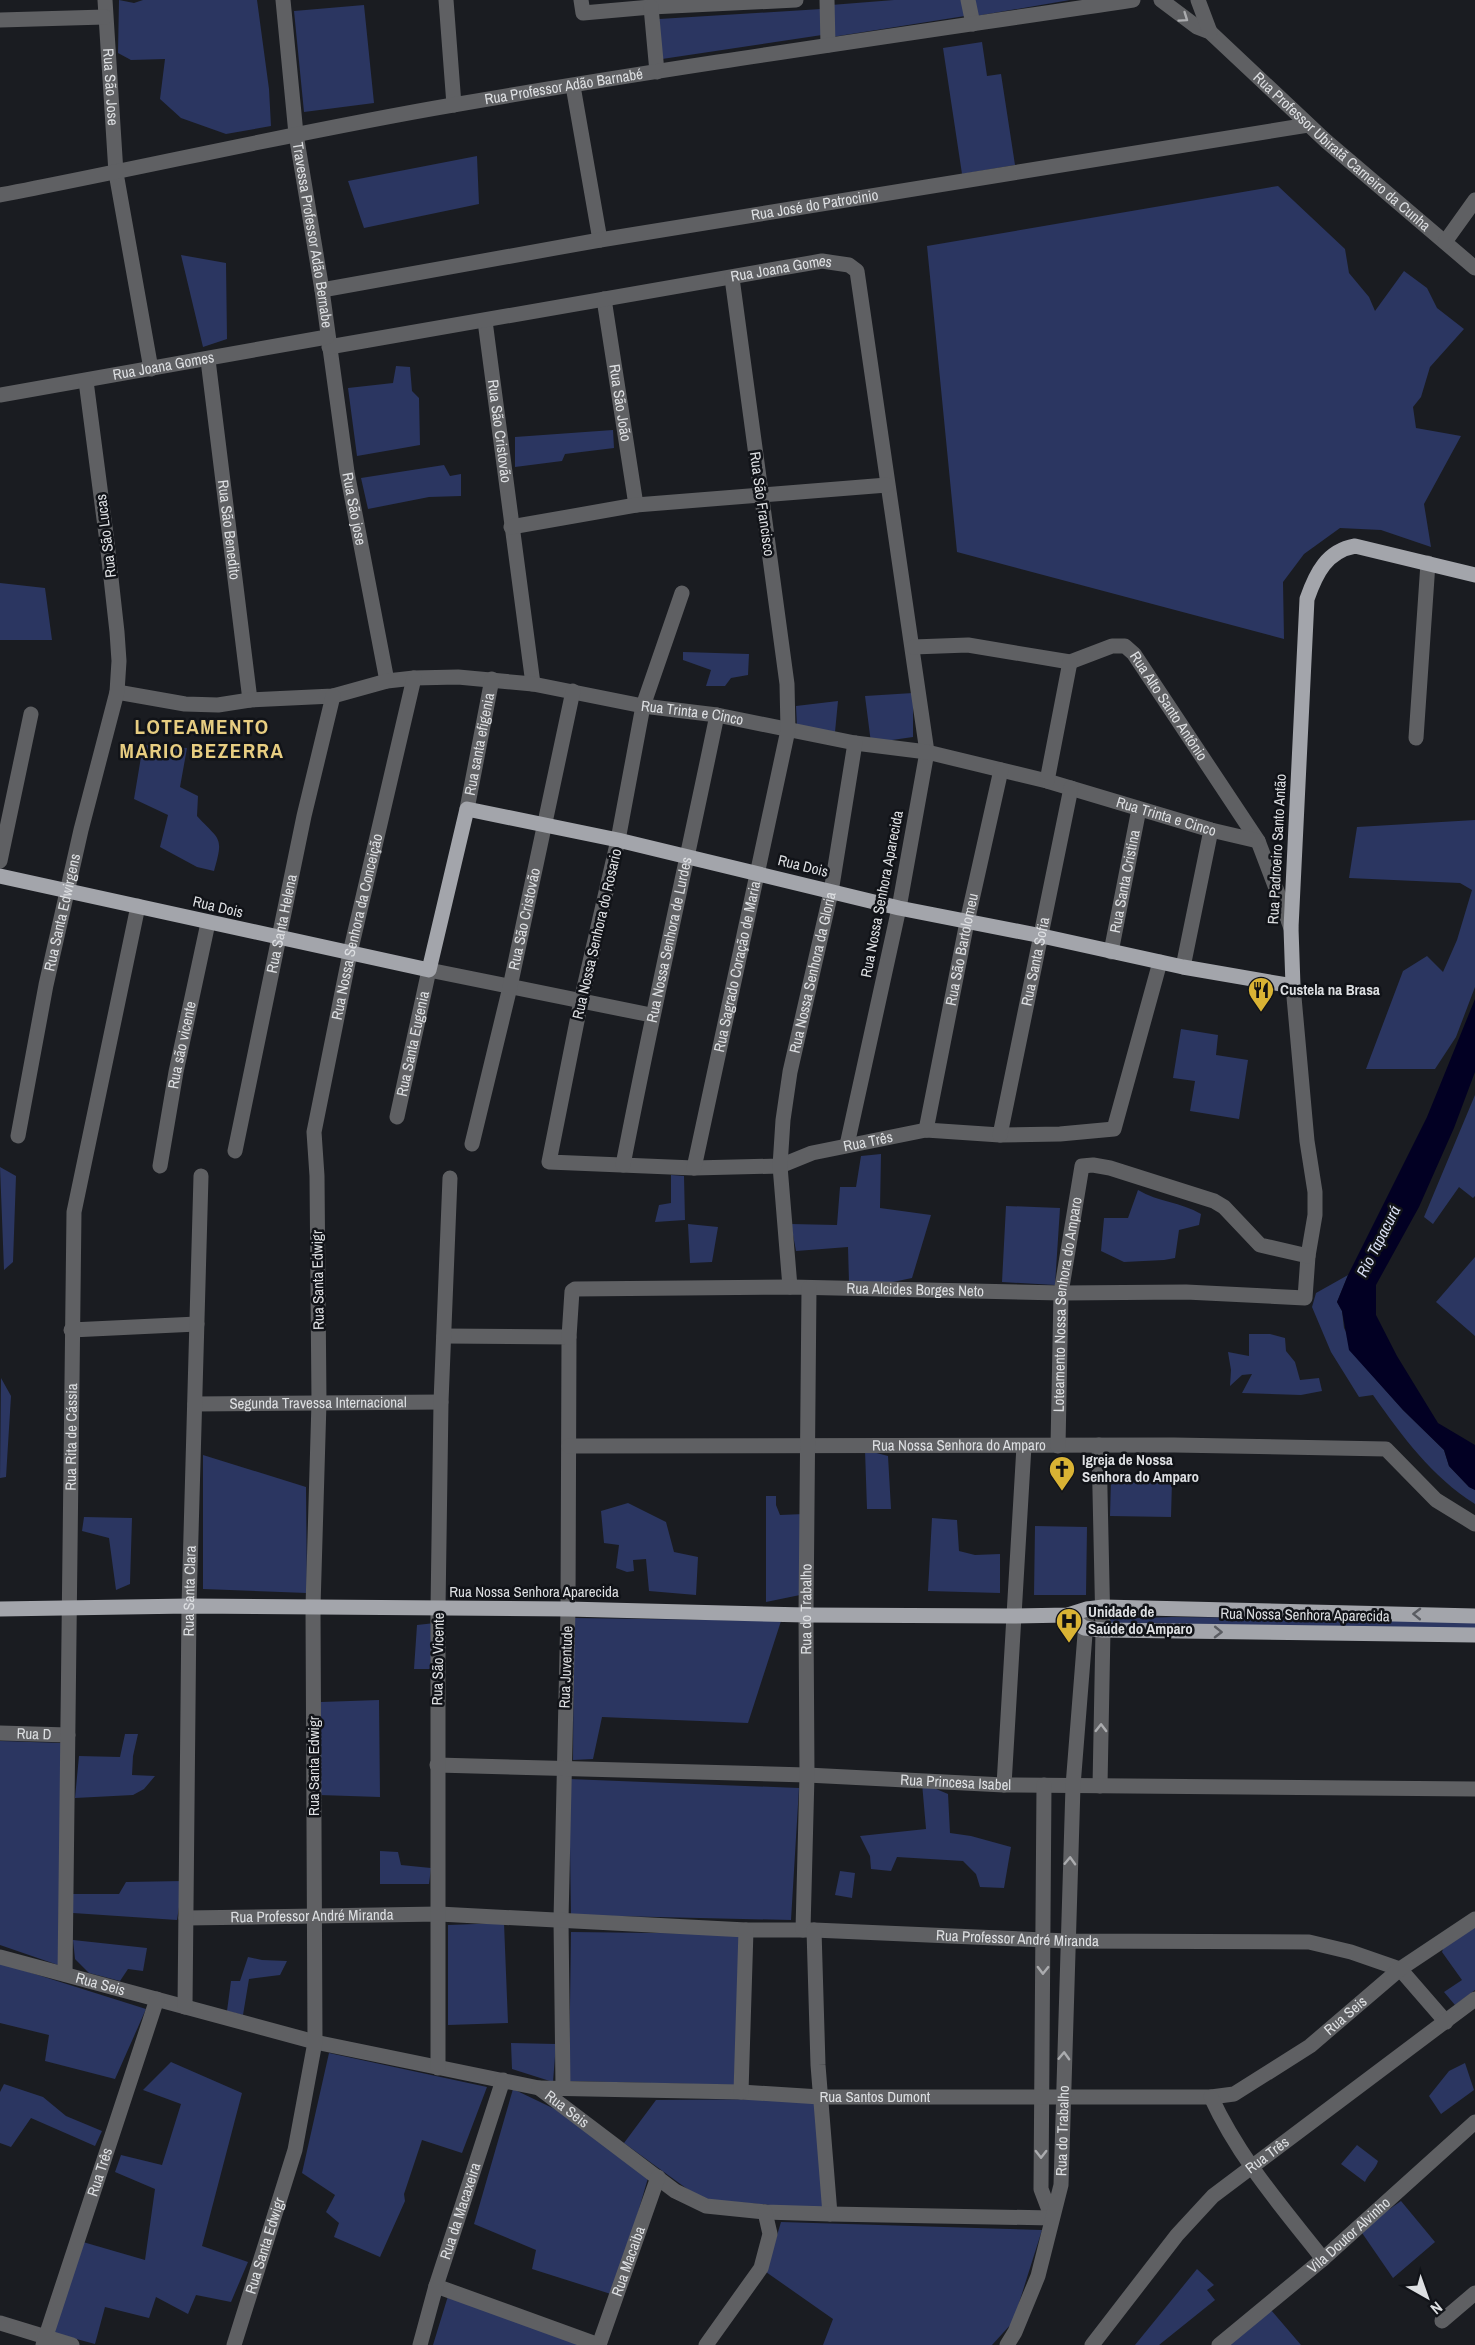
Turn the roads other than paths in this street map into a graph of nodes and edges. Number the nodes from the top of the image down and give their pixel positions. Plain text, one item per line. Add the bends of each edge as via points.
1 (105, 0) edge
2 (284, 0) edge
3 (446, 0) edge
4 (796, 0) edge
5 (827, 0) edge
6 (968, 0) edge
7 (1133, 0) edge
8 (1161, 0) edge
9 (1198, 0) edge
10 (582, 6) edge
11 (651, 7) junction
12 (105, 17) junction
13 (0, 20) edge
14 (973, 24) junction
15 (1210, 32) junction
16 (828, 45) junction
17 (657, 72) junction
18 (573, 86) junction
19 (454, 105) junction
20 (1308, 125) junction
21 (296, 134) junction
22 (116, 173) junction
23 (0, 195) edge
24 (1475, 200) edge
25 (600, 240) junction
26 (1445, 242) junction
27 (1475, 268) edge
28 (732, 278) junction
29 (321, 290) junction
30 (604, 299) junction
31 (485, 321) junction
32 (328, 342) junction
33 (208, 360) junction
34 (151, 369) junction
35 (86, 381) junction
36 (0, 395) edge
37 (887, 485) junction
38 (760, 496) junction
39 (636, 506) junction
40 (511, 527) junction
41 (1428, 563) junction
42 (1475, 575) edge
43 (682, 592) dead end
44 (913, 647) junction
45 (1070, 662) junction
46 (414, 678) junction
47 (492, 679) junction
48 (387, 681) junction
49 (533, 684) junction
50 (117, 692) junction
51 (573, 692) junction
52 (333, 696) junction
53 (250, 700) junction
54 (643, 706) junction
55 (31, 714) dead end
56 (717, 715) junction
57 (788, 730) junction
58 (1416, 738) dead end
59 (855, 744) junction
60 (927, 752) junction
61 (1001, 770) junction
62 (1047, 781) junction
63 (1071, 788) junction
64 (467, 809) junction
65 (1139, 809) junction
66 (544, 826) junction
67 (1211, 830) junction
68 (618, 840) junction
69 (1258, 841) junction
70 (688, 857) junction
71 (0, 861) edge
72 (758, 873) junction
73 (0, 876) edge
74 (68, 890) junction
75 (831, 892) junction
76 (138, 906) junction
77 (899, 908) junction
78 (967, 922) junction
79 (208, 923) junction
80 (1292, 928) junction
81 (1042, 936) junction
82 (278, 938) junction
83 (1112, 952) junction
84 (350, 953) junction
85 (1160, 962) junction
86 (1183, 968) junction
87 (429, 970) junction
88 (1293, 986) junction
89 (510, 987) junction
90 (581, 1001) junction
91 (651, 1015) junction
92 (397, 1117) dead end
93 (926, 1130) junction
94 (1000, 1135) junction
95 (18, 1136) dead end
96 (472, 1144) dead end
97 (847, 1145) junction
98 (235, 1151) dead end
99 (549, 1162) joint
100 (623, 1165) junction
101 (160, 1166) dead end
102 (780, 1166) junction
103 (694, 1168) junction
104 (201, 1176) dead end
105 (316, 1176) joint
106 (450, 1178) dead end
107 (1308, 1256) junction
108 (790, 1287) junction
109 (809, 1288) junction
110 (1062, 1293) junction
111 (1305, 1298) joint
112 (197, 1324) junction
113 (71, 1330) junction
114 (444, 1336) junction
115 (569, 1337) junction
116 (319, 1402) junction
117 (441, 1402) junction
118 (195, 1404) junction
119 (1099, 1445) junction
120 (569, 1446) junction
121 (1024, 1446) junction
122 (1058, 1446) junction
123 (809, 1447) junction
124 (1475, 1524) edge
125 (189, 1606) junction
126 (313, 1607) junction
127 (68, 1608) junction
128 (1095, 1608) junction
129 (0, 1609) edge
130 (438, 1609) junction
131 (568, 1609) junction
132 (806, 1615) junction
133 (1068, 1615) junction
134 (1013, 1616) junction
135 (1475, 1616) edge
136 (1084, 1628) junction
137 (1103, 1630) junction
138 (1475, 1635) edge
139 (0, 1733) edge
140 (68, 1735) junction
141 (437, 1765) junction
142 (564, 1767) junction
143 (807, 1775) junction
144 (1004, 1785) junction
145 (1044, 1785) junction
146 (1072, 1786) junction
147 (1100, 1786) junction
148 (1475, 1789) edge
149 (438, 1914) junction
150 (314, 1915) junction
151 (186, 1918) junction
152 (1475, 1919) edge
153 (561, 1920) junction
154 (746, 1930) junction
155 (808, 1930) junction
156 (1044, 1940) junction
157 (1067, 1941) junction
158 (0, 1957) edge
159 (1400, 1968) junction
160 (65, 1974) junction
161 (157, 1999) junction
162 (1475, 2000) edge
163 (184, 2007) junction
164 (1446, 2022) junction
165 (315, 2042) junction
166 (438, 2068) junction
167 (502, 2080) junction
168 (563, 2087) junction
169 (539, 2088) junction
170 (741, 2092) junction
171 (1041, 2096) junction
172 (1062, 2096) junction
173 (820, 2097) junction
174 (1211, 2097) junction
175 (1475, 2122) edge
176 (1250, 2166) junction
177 (658, 2177) junction
178 (765, 2212) junction
179 (830, 2214) junction
180 (1052, 2218) junction
181 (1323, 2259) junction
182 (436, 2286) junction
183 (1475, 2293) edge
184 (1442, 2321) dead end
185 (0, 2324) edge
186 (44, 2341) edge
187 (72, 2345) edge
188 (234, 2345) edge
189 (420, 2345) edge
190 (599, 2345) edge
191 (706, 2345) edge
192 (1007, 2345) edge
193 (1092, 2345) edge
194 (1219, 2345) edge

1 - 12 street, Rua São Jose
2 - 21 street, Travessa Professor Adão Bernabe
3 - 19 street
4 - 11 street
5 - 16 street
6 - 14 street
7 - 14 street, Rua Professor Adão Barnabé
8 -> 15 street, Rua Professor Ubiratã Carneiro da Cunha
9 - 15 street, Rua Professor Ubiratã Carneiro da Cunha
10 - 11 street
11 - 17 street
12 - 13 street
12 - 22 street, Rua São Jose
14 - 16 street, Rua Professor Adão Barnabé
15 - 20 street, Rua Professor Ubiratã Carneiro da Cunha
16 - 17 street, Rua Professor Adão Barnabé
17 - 18 street, Rua Professor Adão Barnabé
18 - 19 street, Rua Professor Adão Barnabé
18 - 25 street
19 - 21 street, Rua Professor Adão Barnabé
20 - 25 street, Rua José do Patrocinio
20 - 26 street, Rua Professor Ubiratã Carneiro da Cunha
21 - 22 street, Rua Professor Adão Barnabé
21 - 29 street, Travessa Professor Adão Bernabe
22 - 23 street, Rua Professor Adão Barnabé
22 - 34 street, Rua São Jose
24 - 26 street
25 - 29 street, Rua José do Patrocinio
26 - 27 street, Rua Professor Ubiratã Carneiro da Cunha
28 - 30 street, Rua Joana Gomes
28 - 37 street, Rua Joana Gomes via 822,261 849,265 857,271
28 - 38 street, Rua São Francisco
29 - 32 street, Travessa Professor Adão Bernabe
30 - 31 street, Rua Joana Gomes
30 - 39 street, Rua São João
31 - 32 street, Rua Joana Gomes
31 - 40 street, Rua São Cristovão
32 - 33 street, Rua Joana Gomes
32 - 48 street, Rua São jose via 347,472
33 - 34 street, Rua Joana Gomes
33 - 53 street, Rua São Benedito
34 - 35 street, Rua Joana Gomes
35 - 36 street, Rua Joana Gomes
35 - 50 street, Rua São Lucas via 117,632
37 - 38 street
37 - 44 street, Rua Joana Gomes
38 - 39 street
38 - 57 street, Rua São Francisco via 787,684
39 - 40 street
40 - 49 street, Rua São Cristovão
41 - 42 main road, Rua Padroeiro Santo Antão
41 - 58 street
41 - 80 main road, Rua Padroeiro Santo Antão via 1355,546 1341,548 1314,579 1307,598
43 - 54 street, Rua Nossa Senhora do Rosario
44 - 45 street via 968,645
44 - 60 street, Rua Nossa Senhora Aparecida
45 - 62 street
45 - 69 street, Rua Alto Santo Antônio via 1112,646 1125,646 1134,654
46 - 47 street, Rua Trinta e Cinco
46 - 48 street, Rua Trinta e Cinco
46 - 84 street, Rua Nossa Senhora da Conceição
47 - 49 street, Rua Trinta e Cinco
47 - 64 street, Rua santa efigenia
48 - 52 street, Rua Trinta e Cinco
49 - 51 street, Rua Trinta e Cinco
50 - 53 street, Rua Trinta e Cinco via 185,704 218,705
50 - 74 street, Rua Santa Edwirgens
51 - 54 street, Rua Trinta e Cinco
51 - 66 street, Rua São Cristovão
52 - 53 street, Rua Trinta e Cinco
52 - 82 street, Rua Santa Helena
54 - 56 street, Rua Trinta e Cinco
54 - 68 street, Rua Nossa Senhora do Rosario
55 - 71 street
56 - 57 street, Rua Trinta e Cinco
56 - 70 street, Rua Nossa Senhora de Lurdes
57 - 59 street, Rua Trinta e Cinco
57 - 72 street, Rua Sagrado Coração de Maria
59 - 60 street, Rua Trinta e Cinco
59 - 75 street, Rua Nossa Senhora da Gloria
60 - 61 street, Rua Trinta e Cinco
60 - 77 street, Rua Nossa Senhora Aparecida
61 - 62 street, Rua Trinta e Cinco
61 - 78 street, Rua São Bartolomeu
62 - 63 street, Rua Trinta e Cinco
63 - 65 street, Rua Trinta e Cinco
63 - 81 street, Rua Santa Sofia
64 - 66 main road, Rua Dois
64 - 87 main road
65 - 67 street, Rua Trinta e Cinco
65 - 83 street, Rua Santa Cristina
66 - 68 main road, Rua Dois
66 - 89 street, Rua São Cristovão
67 - 69 street, Rua Trinta e Cinco
67 - 86 street
68 - 70 main road, Rua Dois
68 - 90 street, Rua Nossa Senhora do Rosario
69 - 80 street, Rua Alto Santo Antônio
70 - 72 main road, Rua Dois
70 - 91 street, Rua Nossa Senhora de Lurdes
72 - 75 main road, Rua Dois
72 - 103 street, Rua Sagrado Coração de Maria
73 - 74 main road, Rua Dois
74 - 76 main road, Rua Dois
74 - 95 street, Rua Santa Edwirgens
75 - 77 main road, Rua Dois
75 - 102 street, Rua Nossa Senhora da Gloria via 790,1072
76 - 79 main road, Rua Dois
76 - 113 street, Rua Rita de Cássia via 76,1196
77 - 78 main road, Rua Dois
77 - 97 street, Rua Nossa Senhora Aparecida
78 - 81 main road, Rua Dois
78 - 93 street, Rua São Bartolomeu
79 - 82 main road, Rua Dois
79 - 101 street, Rua são vicente
80 - 88 main road, Rua Padroeiro Santo Antão
81 - 83 main road, Rua Dois
81 - 94 street, Rua Santa Sofia
82 - 84 main road, Rua Dois
82 - 98 street, Rua Santa Helena
83 - 85 main road, Rua Dois
84 - 87 main road, Rua Dois
84 - 105 street, Rua Nossa Senhora da Conceição via 314,1132
85 - 86 main road, Rua Dois
85 - 94 street, Rua Três via 1114,1129
86 - 88 main road, Rua Dois
87 - 89 street, Rua Dois
87 - 92 street, Rua Santa Eugenia
88 - 107 street, Rua Padroeiro Santo Antão via 1315,1192
89 - 90 street, Rua Dois
89 - 96 street, Rua São Cristovão
90 - 91 street, Rua Dois
90 - 99 street, Rua Nossa Senhora do Rosario
91 - 100 street, Rua Nossa Senhora de Lurdes
93 - 94 street, Rua Três
93 - 97 street, Rua Três
97 - 102 street, Rua Três
99 - 100 street, Rua Três
100 - 103 street, Rua Três
102 - 103 street, Rua Três
102 - 108 street, Rua Nossa Senhora da Gloria
104 - 112 street, Rua Santa Clara
105 - 116 street, Rua Santa Edwigr
106 - 114 street, Rua São Vicente
107 - 110 street, Loteamento Nossa Senhora do Amparo via 1260,1245 1214,1201 1110,1168 1084,1165 1080,1169
107 - 111 street, Rua Padroeiro Santo Antão
108 - 109 street, Rua Alcides Borges Neto
108 - 115 street, Rua Alcides Borges Neto via 575,1289
109 - 110 street, Rua Alcides Borges Neto
109 - 123 street, Rua do Trabalho
110 - 111 street, Rua Alcides Borges Neto via 1186,1292
110 - 122 street, Loteamento Nossa Senhora do Amparo
112 - 113 street
112 - 118 street, Rua Santa Clara
113 - 127 street, Rua Rita de Cássia
114 - 115 street
114 - 117 street, Rua São Vicente
115 - 120 street, Rua Juventude
116 - 117 street, Segunda Travessa Internacional
116 - 118 street, Segunda Travessa Internacional
116 - 126 street, Rua Santa Edwigr
117 - 130 street, Rua São Vicente
118 - 125 street, Rua Santa Clara
119 - 122 street, Rua Nossa Senhora do Amparo
119 - 124 street, Rua Nossa Senhora do Amparo via 1386,1449 1436,1500
119 - 128 street
120 - 123 street, Rua Nossa Senhora do Amparo
120 - 131 street, Rua Juventude
121 - 122 street, Rua Nossa Senhora do Amparo
121 - 123 street, Rua Nossa Senhora do Amparo
121 - 134 street
123 - 132 street, Rua do Trabalho
125 - 126 main road, Rua Nossa Senhora Aparecida
125 - 127 main road, Rua Nossa Senhora Aparecida
125 - 151 street, Rua Santa Clara
126 - 130 main road, Rua Nossa Senhora Aparecida
126 - 150 street, Rua Santa Edwigr
127 - 129 main road, Rua Nossa Senhora Aparecida
127 - 140 street, Rua Rita de Cássia
128 - 133 main road, Rua Nossa Senhora Aparecida
135 -> 128 main road, Rua Nossa Senhora Aparecida
128 - 136 street, Rua do Trabalho
128 - 137 street
130 - 131 main road, Rua Nossa Senhora Aparecida
130 - 141 street, Rua São Vicente
131 - 132 main road, Rua Nossa Senhora Aparecida
131 - 142 street, Rua Juventude
132 - 134 main road, Rua Nossa Senhora Aparecida
132 - 143 street, Rua do Trabalho
133 - 134 main road, Rua Nossa Senhora Aparecida
133 - 136 main road
134 - 144 street
136 - 137 main road, Rua Nossa Senhora Aparecida
136 - 146 street, Rua do Trabalho
137 -> 138 main road, Rua Nossa Senhora Aparecida
147 -> 137 street
139 - 140 street, Rua D
140 - 160 street, Rua Rita de Cássia
141 - 142 street, Rua Princesa Isabel
141 - 149 street, Rua São Vicente
142 - 143 street, Rua Princesa Isabel
142 - 153 street, Rua Juventude
143 - 144 street, Rua Princesa Isabel
143 - 155 street, Rua do Trabalho
144 - 145 street, Rua Princesa Isabel
145 - 146 street, Rua Princesa Isabel
145 - 156 street, Rua do Trabalho
146 - 147 street, Rua Princesa Isabel
157 -> 146 street, Rua do Trabalho
147 - 148 street, Rua Princesa Isabel
149 - 150 street, Rua Professor André Miranda
149 - 153 street, Rua Professor André Miranda
149 - 166 street, Rua São Vicente
150 - 151 street, Rua Professor André Miranda
150 - 165 street, Rua Santa Edwigr
151 - 163 street, Rua Santa Clara
152 - 159 street, Rua Seis
153 - 154 street, Rua Professor André Miranda
153 - 168 street, Rua Juventude
154 - 155 street, Rua Professor André Miranda
154 - 170 street
155 - 156 street, Rua Professor André Miranda
155 - 173 street, Rua do Trabalho
156 - 157 street, Rua Professor André Miranda
156 -> 171 street, Rua do Trabalho
157 - 159 street, Rua Professor André Miranda via 1309,1942
172 -> 157 street, Rua do Trabalho
158 - 160 street, Rua Seis
159 - 164 street
159 - 174 street, Rua Seis via 1310,2046 1234,2094
160 - 161 street, Rua Seis
161 - 163 street, Rua Seis
161 - 186 street, Rua Três
162 - 164 street, Rua Três
163 - 165 street, Rua Seis
164 - 176 street, Rua Três
165 - 166 street, Rua Seis
165 - 188 street, Rua Santa Edwigr via 295,2150
166 - 167 street, Rua Seis
167 - 169 street, Rua Seis
167 - 182 street, Rua da Macaxeira
168 - 169 street, Rua Santos Dumont
168 - 170 street, Rua Santos Dumont
169 - 177 street, Rua Seis
170 - 173 street, Rua Santos Dumont
171 - 172 street, Rua Santos Dumont
171 - 173 street, Rua Santos Dumont
171 -> 180 street, Rua do Trabalho via 1041,2189
172 - 174 street, Rua Santos Dumont
172 - 180 street, Rua do Trabalho via 1061,2185
173 - 179 street, Rua do Trabalho
174 - 176 street
175 - 181 street, Vila Doutor Alvinho
176 - 181 street
176 - 193 street, Rua Três via 1213,2196 1177,2235
177 - 178 street, Rua Seis via 675,2191 706,2206
177 - 190 street, Rua Macaiba
178 - 179 street, Rua Seis
178 - 191 street via 770,2234 761,2268
179 - 180 street, Rua Seis
180 - 192 street via 1038,2276
181 - 194 street, Vila Doutor Alvinho
182 - 189 street, Rua da Macaxeira
182 - 190 street
183 - 184 street
185 - 186 street
186 - 187 street

